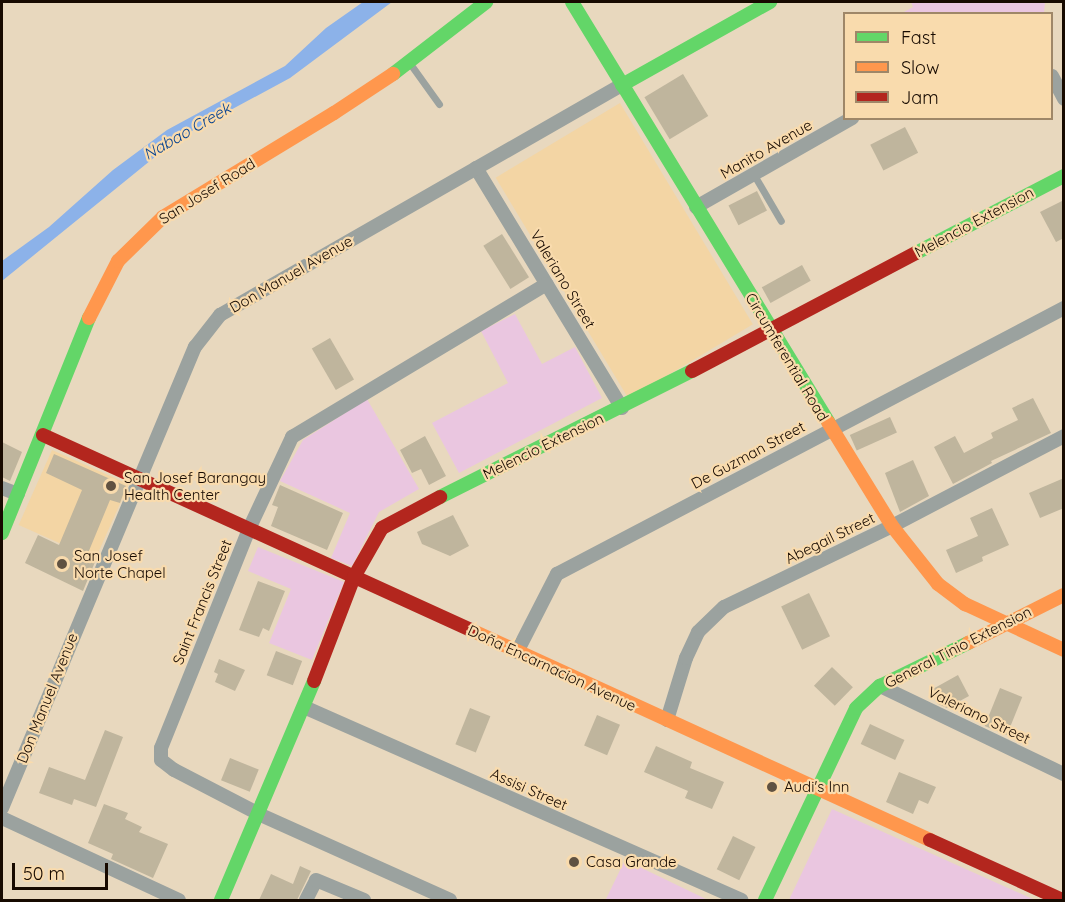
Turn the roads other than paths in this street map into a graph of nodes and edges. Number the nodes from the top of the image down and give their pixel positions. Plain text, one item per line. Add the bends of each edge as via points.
1 (486, 2) edge
2 (572, 2) edge
3 (770, 2) edge
4 (409, 63) junction
5 (1053, 78) edge
6 (622, 85) junction
7 (1064, 99) edge
8 (439, 104) dead end
9 (849, 120) edge
10 (476, 168) junction
11 (754, 175) junction
12 (1064, 176) edge
13 (696, 207) junction
14 (781, 221) dead end
15 (548, 284) junction
16 (1064, 308) edge
17 (771, 329) junction
18 (622, 408) junction
19 (832, 429) junction
20 (43, 435) junction
21 (1064, 436) edge
22 (138, 478) junction
23 (2, 488) edge
24 (18, 494) junction
25 (892, 526) junction
26 (249, 529) junction
27 (2, 533) edge
28 (354, 577) junction
29 (1064, 595) edge
30 (1008, 622) junction
31 (1064, 650) edge
32 (517, 652) junction
33 (880, 686) junction
34 (303, 707) junction
35 (667, 720) junction
36 (1064, 774) edge
37 (816, 788) junction
38 (2, 808) edge
39 (259, 814) junction
40 (2, 818) edge
41 (179, 900) edge
42 (221, 900) edge
43 (306, 900) edge
44 (364, 900) edge
45 (450, 900) edge
46 (741, 900) edge
47 (765, 900) edge
48 (1062, 900) edge

1 - 4 street, San Josef Road
2 - 6 street, Circumferential Road
3 - 6 street, Don Manuel Avenue
4 - 8 lane
4 - 20 street, San Josef Road via 163,217 118,261 89,318
5 - 7 street
6 - 10 street, Don Manuel Avenue
6 - 13 street, Circumferential Road
9 - 11 street, Manito Avenue
10 - 15 street, Valeriano Street
10 - 22 street, Don Manuel Avenue via 220,315 195,346
11 - 13 street, Manito Avenue
11 - 14 lane
12 - 17 street, Melencio Extension
13 - 17 street, Circumferential Road
15 - 18 street, Valeriano Street
15 - 26 street, Saint Francis Street via 292,437
16 - 19 street, De Guzman Street
17 - 18 street, Melencio Extension
17 - 19 street, Circumferential Road
18 - 28 street, Melencio Extension via 382,528
19 - 25 street, Circumferential Road
19 - 32 street, De Guzman Street via 557,574
20 - 22 street, Doña Encarnacion Avenue
20 - 24 street, San Josef Road
21 - 25 street, Abegail Street
22 - 26 street, Doña Encarnacion Avenue
22 - 38 street, Don Manuel Avenue
23 - 24 street
24 - 27 street, San Josef Road
25 - 30 street, Circumferential Road via 938,584 965,604
25 - 35 street, Abegail Street via 724,607 698,632
26 - 28 street, Doña Encarnacion Avenue
26 - 39 street, Saint Francis Street via 160,748 161,760 174,770
28 - 32 street, Doña Encarnacion Avenue
28 - 34 street, Melencio Extension
29 - 30 street, General Tinio Extension
30 - 31 street, Circumferential Road
30 - 33 street, General Tinio Extension
32 - 35 street, Doña Encarnacion Avenue
33 - 36 street, Valeriano Street
33 - 37 street, General Tinio Extension via 856,708
34 - 39 street, Melencio Extension
34 - 46 street, Assisi Street
35 - 37 street, Doña Encarnacion Avenue
37 - 47 street, General Tinio Extension
37 - 48 street, Doña Encarnacion Avenue
39 - 42 street, Melencio Extension
39 - 45 street, Saint Francis Street
40 - 41 street
43 - 44 street via 315,879

